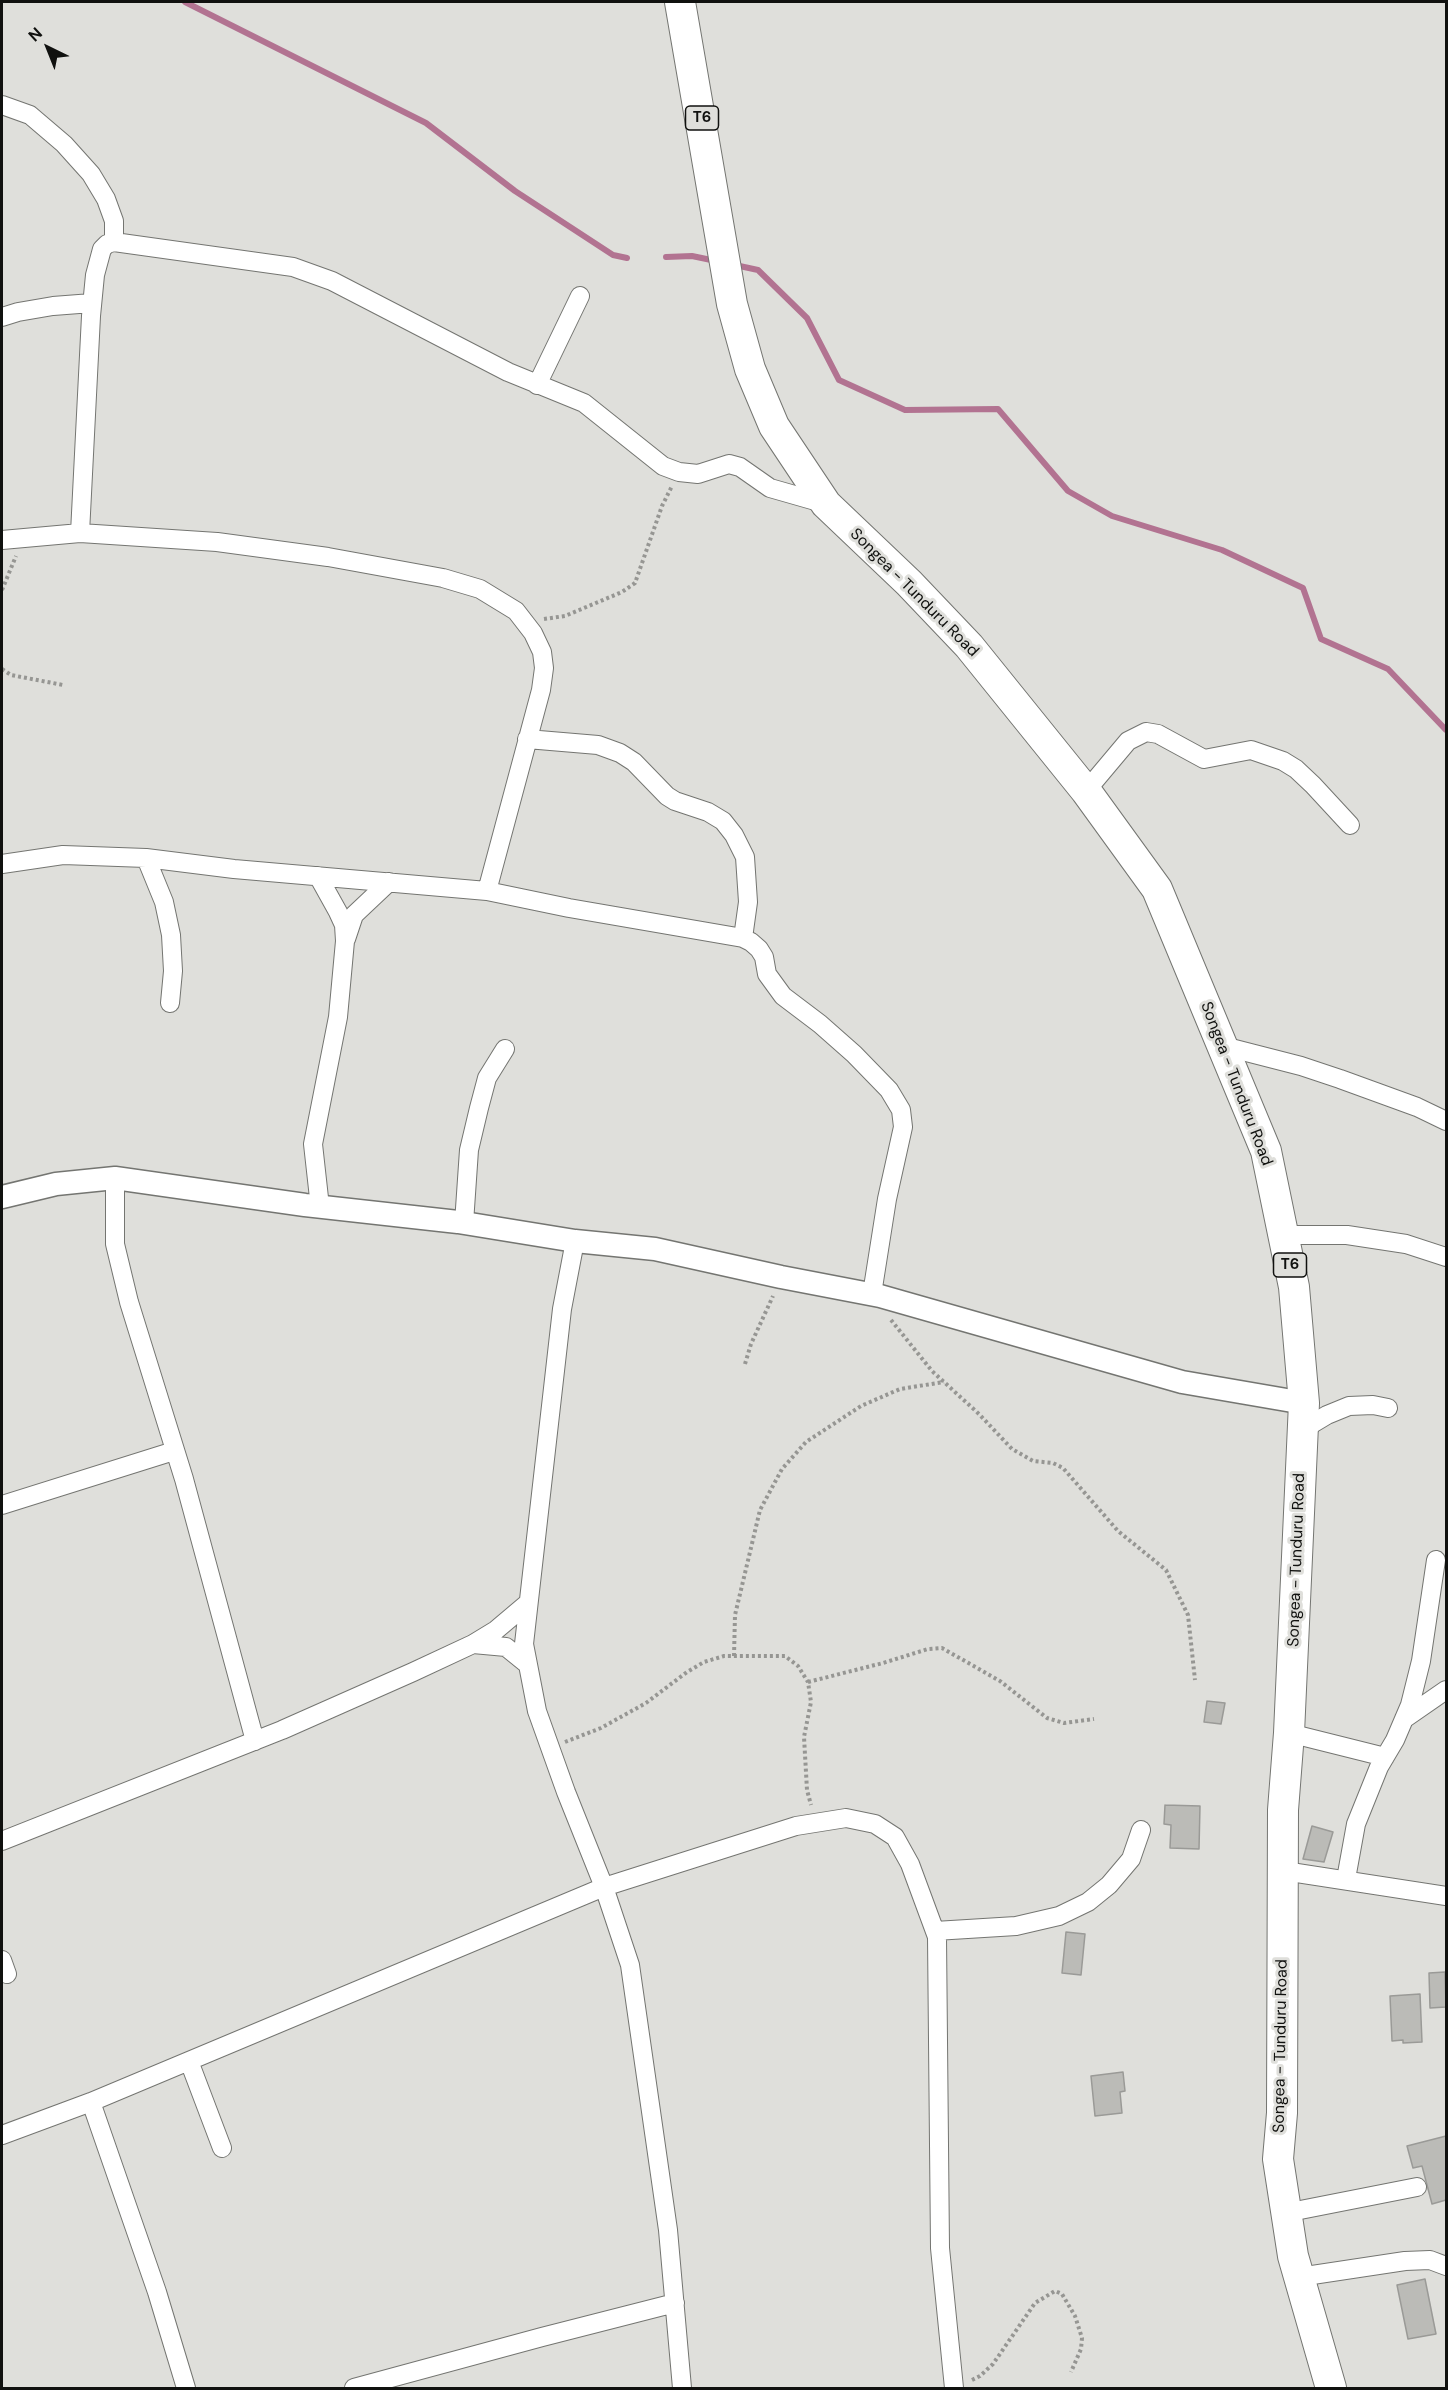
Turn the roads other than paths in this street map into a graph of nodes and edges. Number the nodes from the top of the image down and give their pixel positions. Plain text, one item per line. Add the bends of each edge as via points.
1 (680, 2) edge
2 (2, 105) edge
3 (114, 242) junction
4 (580, 296) dead end
5 (92, 303) junction
6 (2, 317) edge
7 (537, 384) junction
8 (826, 504) junction
9 (80, 533) junction
10 (2, 540) edge
11 (527, 739) junction
12 (1086, 791) junction
13 (1350, 825) dead end
14 (146, 858) junction
15 (2, 864) edge
16 (318, 876) junction
17 (389, 882) junction
18 (487, 891) junction
19 (743, 938) junction
20 (345, 941) junction
21 (170, 1003) dead end
22 (1223, 1046) junction
23 (505, 1049) dead end
24 (1446, 1121) edge
25 (115, 1178) junction
26 (2, 1197) edge
27 (320, 1207) junction
28 (464, 1223) junction
29 (1284, 1235) junction
30 (575, 1241) junction
31 (1446, 1257) edge
32 (876, 1295) junction
33 (1304, 1403) junction
34 (1388, 1408) dead end
35 (1302, 1435) junction
36 (174, 1451) junction
37 (2, 1505) edge
38 (1436, 1560) dead end
39 (528, 1603) junction
40 (473, 1644) junction
41 (527, 1664) junction
42 (1446, 1690) edge
43 (1404, 1719) junction
44 (1289, 1733) junction
45 (255, 1740) junction
46 (1384, 1757) junction
47 (1142, 1830) dead end
48 (2, 1842) edge
49 (1284, 1871) junction
50 (1346, 1879) junction
51 (604, 1887) junction
52 (1446, 1896) edge
53 (934, 1931) junction
54 (189, 2061) junction
55 (91, 2102) junction
56 (2, 2135) edge
57 (222, 2148) dead end
58 (1417, 2187) dead end
59 (1284, 2213) junction
60 (1446, 2265) edge
61 (1299, 2277) junction
62 (675, 2303) junction
63 (954, 2385) edge
64 (186, 2388) edge
65 (354, 2388) edge
66 (682, 2388) edge
67 (1331, 2388) edge

1 - 8 highway, Songea - Tunduru Road / T6 via 732,304 750,369 774,426
2 - 3 street via 30,114 90,174 114,221
3 - 5 street via 107,244 99,256
3 - 7 street via 293,267 332,281
4 - 7 street
5 - 6 street via 53,306
5 - 9 street
7 - 8 street via 584,403 663,466 698,474 729,464 770,488
8 - 12 highway, Songea - Tunduru Road / T6 via 969,646
9 - 10 street
9 - 11 street via 217,542 410,571 480,590 516,611 542,652 541,690
11 - 18 street
11 - 19 street via 598,745 620,753 667,796 723,821 744,857 748,902
12 - 13 street via 1128,741 1146,732 1158,734 1204,759 1251,750 1283,761 1313,785
12 - 22 highway, Songea - Tunduru Road / T6 via 1157,889
14 - 15 street via 63,855
14 - 16 street
14 - 21 street via 164,902 171,935
16 - 17 street
16 - 20 street via 344,925
17 - 18 street
17 - 20 street via 354,915
18 - 19 street
19 - 32 street via 759,949 767,974 783,996 854,1054 889,1090 901,1110 903,1127 887,1199
20 - 27 street via 338,1017 313,1144
22 - 24 street via 1330,1076
22 - 29 highway, Songea - Tunduru Road / T6 via 1266,1151
23 - 28 street via 487,1078 469,1150
25 - 26 street via 56,1184
25 - 27 street
25 - 36 street via 115,1244
27 - 28 street
28 - 30 street
29 - 31 street via 1347,1235 1406,1244
29 - 33 highway, Songea - Tunduru Road / T6 via 1294,1287
30 - 32 street via 655,1249
30 - 39 street via 562,1310
32 - 33 street via 1182,1382
33 - 35 highway, Songea - Tunduru Road / T6
34 - 35 street via 1349,1406 1312,1424
35 - 44 highway, Songea - Tunduru Road / T6
36 - 37 street
36 - 45 street
38 - 43 street via 1421,1660
39 - 40 street
39 - 41 street via 524,1644
40 - 41 street via 506,1647
40 - 45 street
41 - 51 street via 537,1711
42 - 43 street
43 - 46 street
44 - 46 street
44 - 49 highway, Songea - Tunduru Road / T6 via 1283,1810
45 - 48 street
46 - 50 street via 1356,1824
47 - 53 street via 1131,1859 1088,1902 1059,1916 1016,1926
49 - 50 street
49 - 59 highway, Songea - Tunduru Road / T6 via 1278,2159
50 - 52 street
51 - 53 street via 796,1826 846,1818 875,1824 895,1837 910,1864
51 - 54 street
51 - 62 street via 630,1965
53 - 63 street via 940,2248
54 - 55 street
54 - 57 street
55 - 56 street
55 - 64 street
58 - 59 street
59 - 61 highway, Songea - Tunduru Road / T6
60 - 61 street via 1430,2260 1405,2261
61 - 67 highway, Songea - Tunduru Road / T6
62 - 65 street
62 - 66 street

